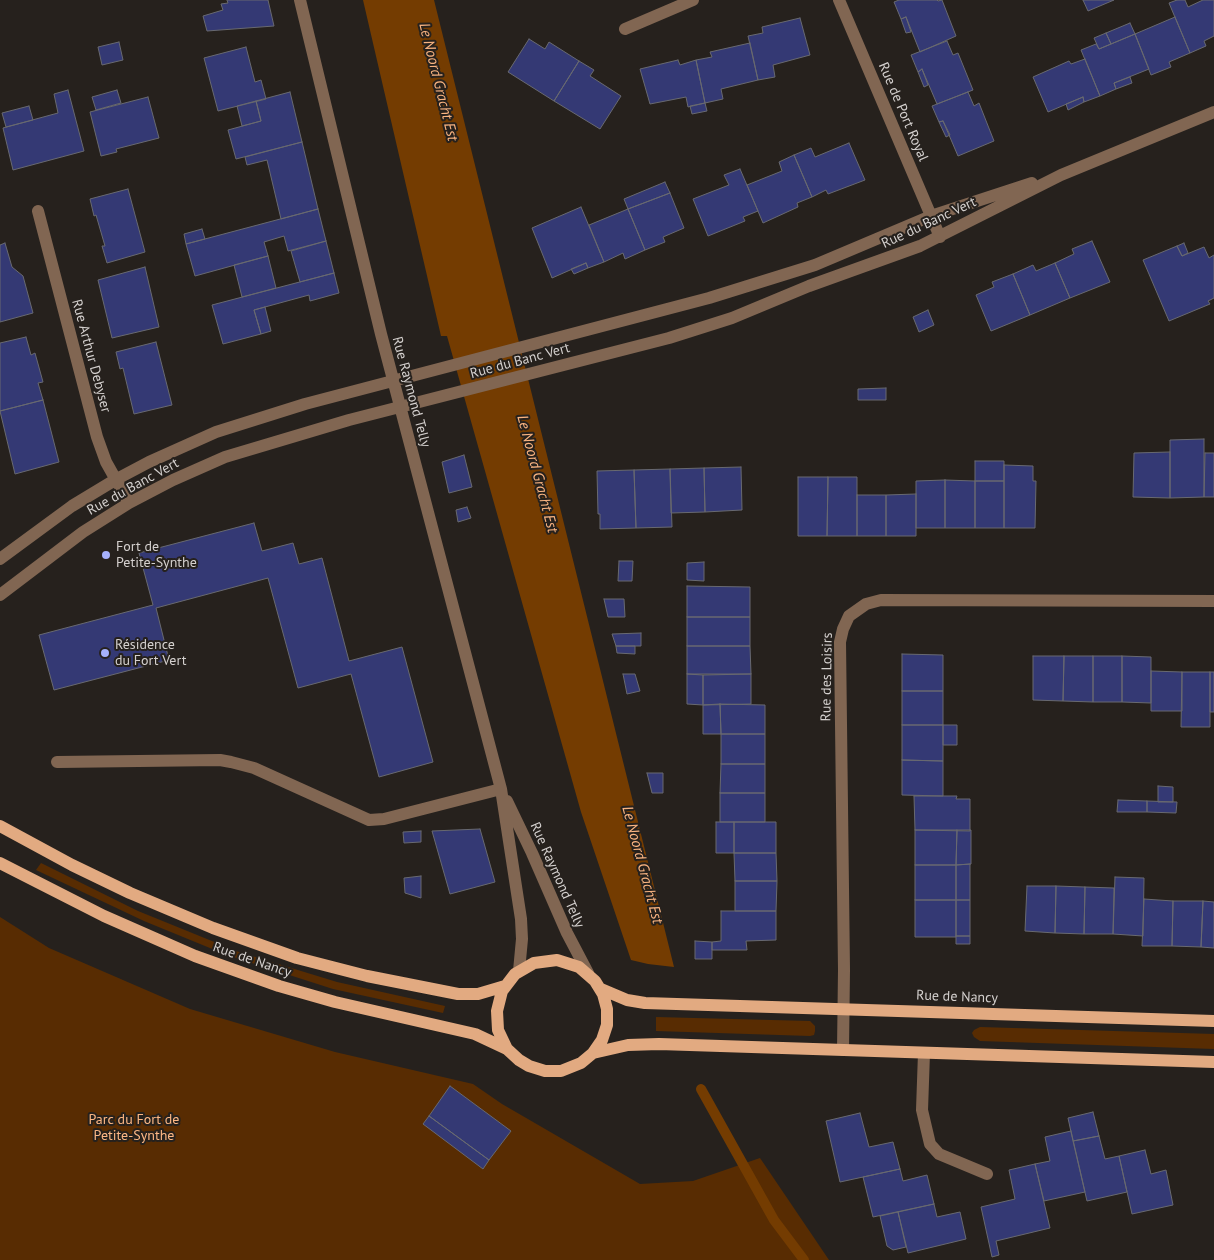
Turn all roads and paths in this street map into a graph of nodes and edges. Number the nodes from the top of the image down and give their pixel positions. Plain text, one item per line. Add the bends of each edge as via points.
1 (300, 0) edge
2 (693, 0) edge
3 (839, 0) edge
4 (625, 29) dead end
5 (1214, 112) edge
6 (1061, 175) junction
7 (38, 211) dead end
8 (931, 216) junction
9 (940, 237) junction
10 (393, 382) junction
11 (400, 407) junction
12 (115, 480) junction
13 (129, 503) junction
14 (0, 559) edge
15 (0, 595) edge
16 (1214, 601) edge
17 (57, 762) dead end
18 (501, 789) junction
19 (0, 826) edge
20 (0, 863) edge
21 (519, 971) junction
22 (588, 973) junction
23 (505, 986) junction
24 (601, 989) junction
25 (844, 1008) junction
26 (1214, 1021) edge
27 (507, 1048) junction
28 (843, 1050) junction
29 (593, 1053) junction
30 (924, 1053) junction
31 (1214, 1062) edge
32 (987, 1174) dead end

1 - 10 street, Rue Raymond Telly
2 - 4 street
3 - 8 street, Rue de Port Royal
5 - 6 street, Rue du Banc Vert
6 - 8 street, Rue du Banc Vert
6 - 9 street, Rue du Banc Vert
7 - 12 street, Rue Arthur Debyser via 97,437
8 - 9 street, Rue de Port Royal
8 - 10 street, Rue du Banc Vert via 780,277
9 - 11 street, Rue du Banc Vert via 732,318 669,338
10 - 11 street, Rue Raymond Telly
10 - 12 street, Rue du Banc Vert via 230,427
11 - 13 street, Rue du Banc Vert via 225,457
11 - 18 street, Rue Raymond Telly
12 - 13 street, Rue Arthur Debyser
12 - 14 street, Rue du Banc Vert via 72,506
13 - 15 street, Rue du Banc Vert via 83,532
16 - 25 street, Rue des Loisirs via 881,600 866,604 850,616 842,628 840,642
17 - 18 street via 232,762 254,768 369,820
18 - 21 street, Rue Raymond Telly via 521,919
18 - 22 street, Rue Raymond Telly
19 - 23 main road, Rue de Nancy via 138,896 213,928 297,958 458,994 478,994
20 - 27 main road, Rue de Nancy via 104,916 195,956 279,986 469,1032
21 - 22 main road via 540,962 557,960 574,964
21 - 23 main road
22 - 24 main road
23 - 27 main road via 498,1000 496,1016 498,1030
24 - 25 main road, Rue de Nancy via 620,998 645,1003
24 - 29 main road via 607,1025
25 - 26 main road, Rue de Nancy
25 - 28 street, Rue des Loisirs
27 - 29 main road via 524,1063 545,1071 572,1067
28 - 29 main road via 659,1044 628,1045
28 - 30 main road
30 - 31 main road
30 - 32 street via 922,1110 930,1144 939,1154

